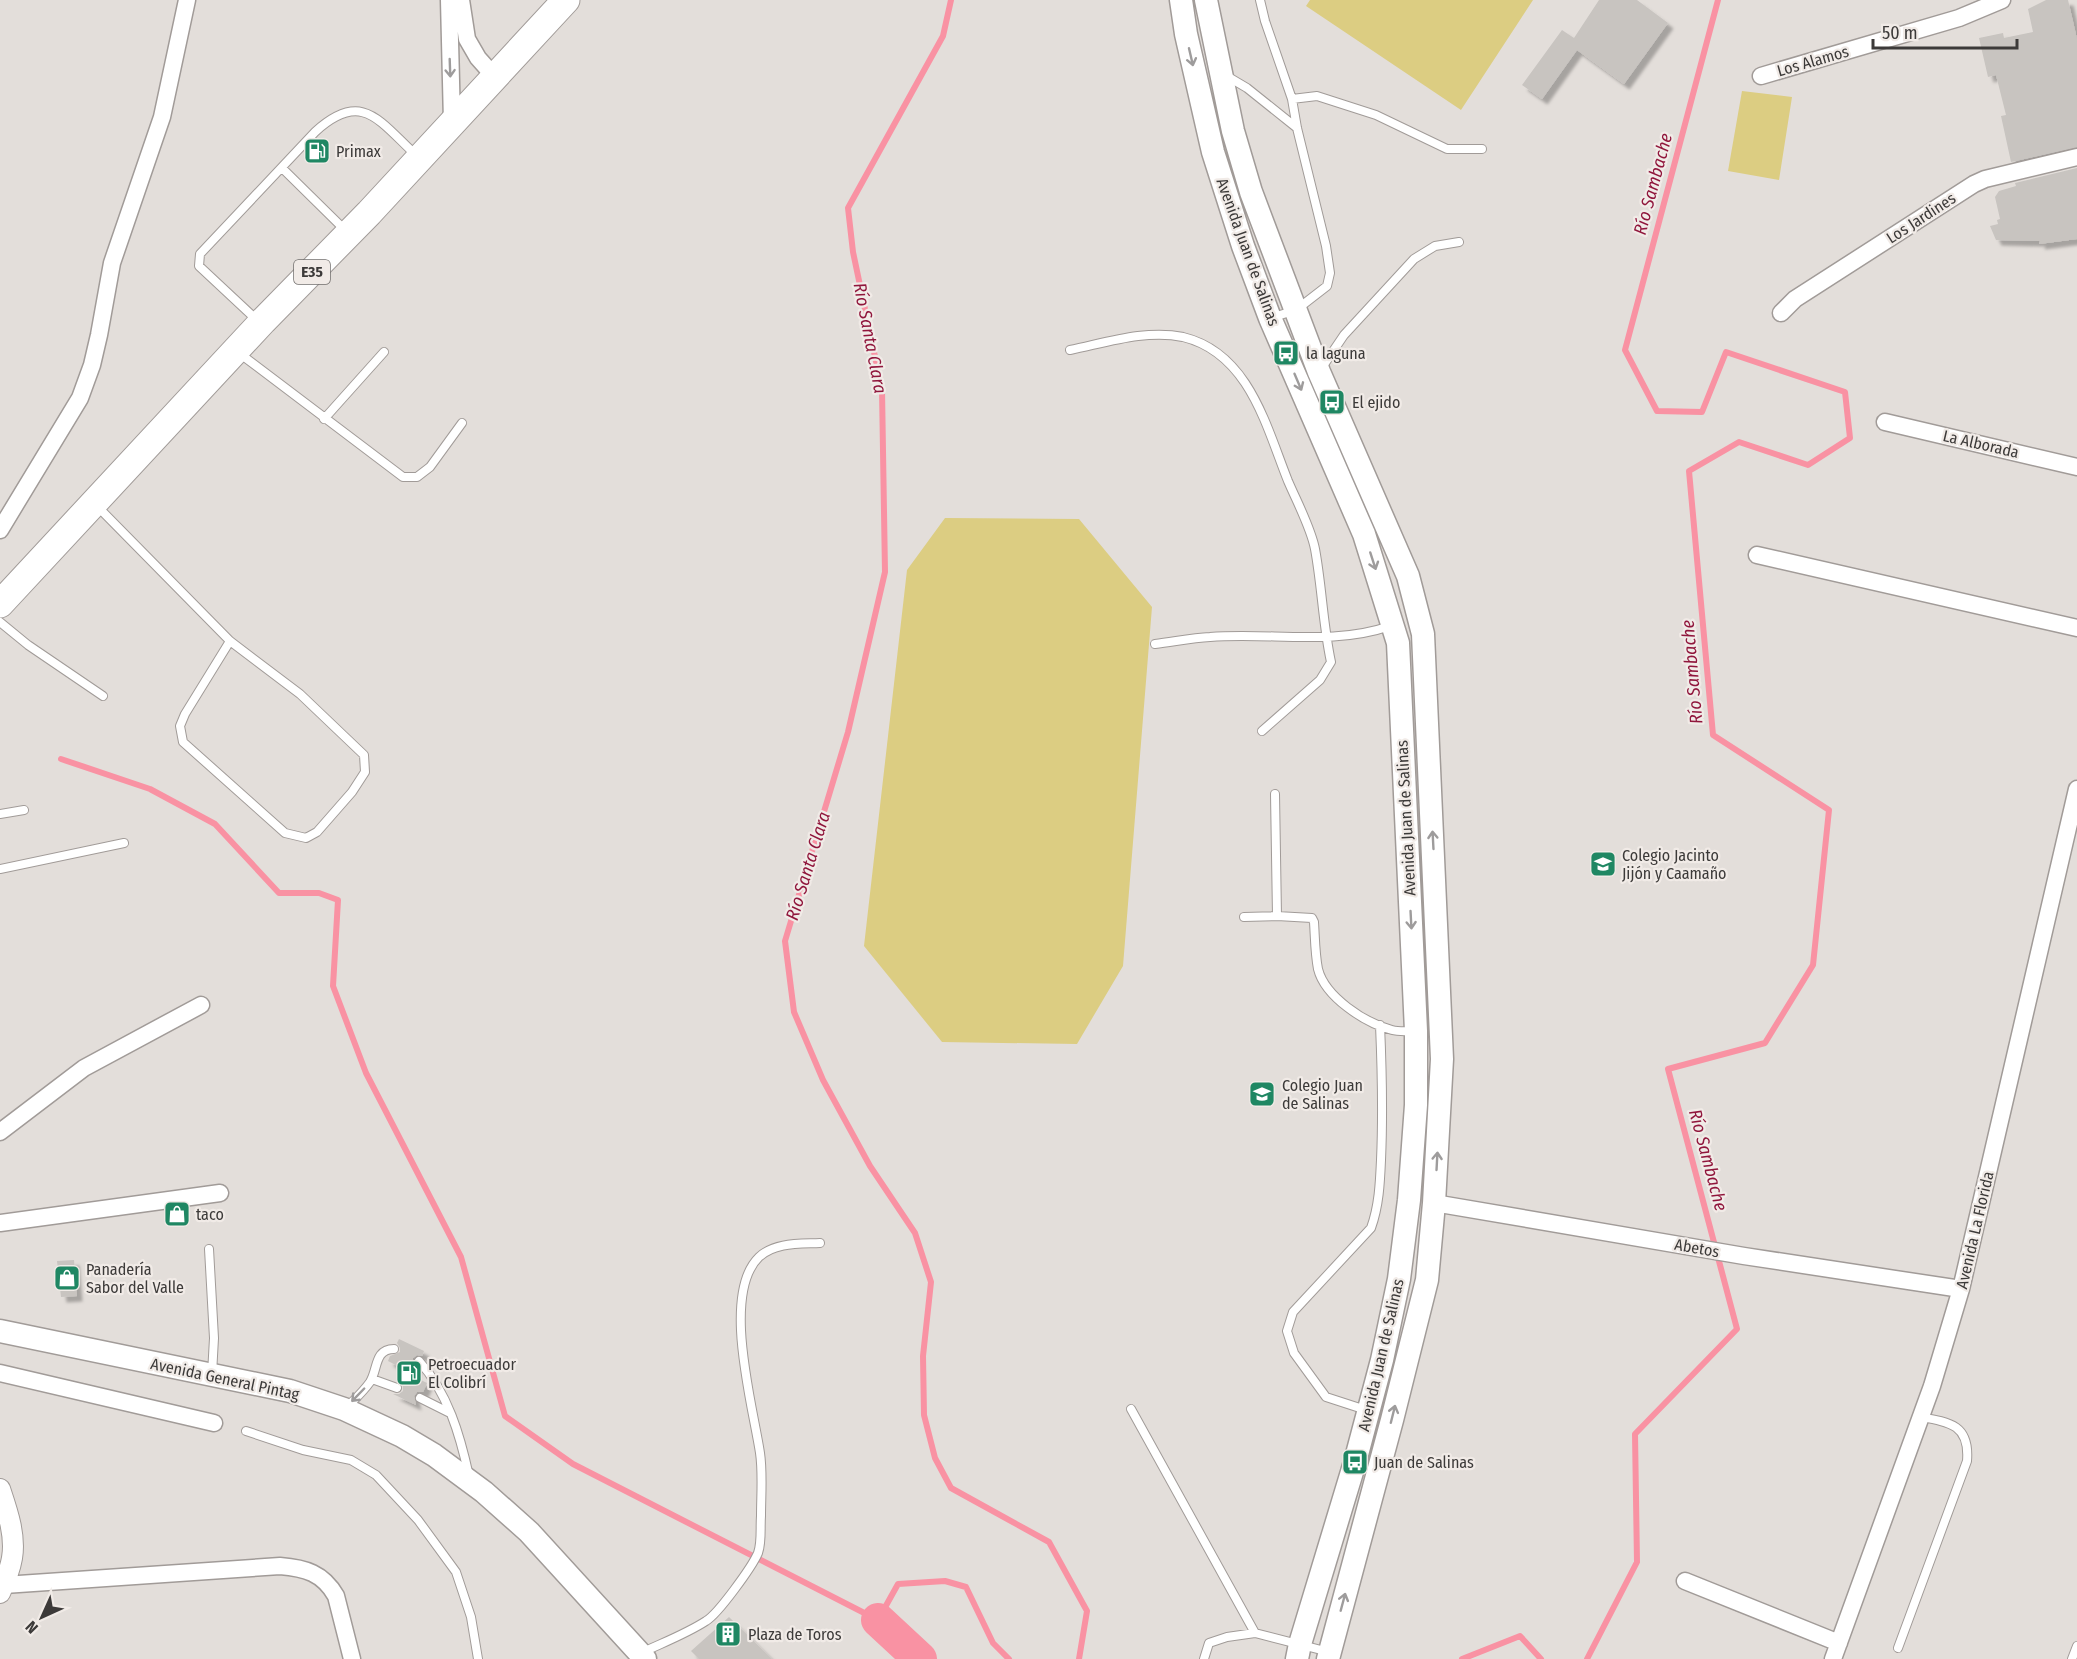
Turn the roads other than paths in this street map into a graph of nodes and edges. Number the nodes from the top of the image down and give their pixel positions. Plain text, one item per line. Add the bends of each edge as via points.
1 (187, 0) edge
2 (449, 0) edge
3 (461, 0) edge
4 (566, 0) edge
5 (1180, 0) edge
6 (1206, 0) edge
7 (1260, 0) edge
8 (2002, 0) edge
9 (1221, 73) junction
10 (494, 76) junction
11 (1761, 76) dead end
12 (1292, 99) junction
13 (452, 122) junction
14 (1297, 128) junction
15 (1482, 149) dead end
16 (419, 157) junction
17 (2077, 157) edge
18 (282, 168) junction
19 (349, 234) junction
20 (1460, 242) dead end
21 (1296, 310) junction
22 (1781, 313) dead end
23 (1270, 318) junction
24 (261, 324) junction
25 (1070, 350) dead end
26 (236, 351) junction
27 (384, 352) dead end
28 (1319, 372) junction
29 (324, 419) junction
30 (1885, 422) dead end
31 (462, 423) dead end
32 (2077, 467) edge
33 (95, 504) junction
34 (0, 530) edge
35 (1757, 555) dead end
36 (0, 604) edge
37 (0, 622) edge
38 (1393, 624) junction
39 (2077, 628) edge
40 (1325, 636) junction
41 (230, 641) junction
42 (1155, 644) dead end
43 (103, 696) dead end
44 (1262, 731) dead end
45 (2077, 789) edge
46 (1275, 794) dead end
47 (24, 810) dead end
48 (0, 814) edge
49 (124, 843) dead end
50 (0, 869) edge
51 (1277, 916) junction
52 (1244, 917) dead end
53 (201, 1005) dead end
54 (1380, 1025) junction
55 (1416, 1031) junction
56 (1441, 1031) junction
57 (0, 1132) edge
58 (220, 1193) dead end
59 (1434, 1203) junction
60 (0, 1223) edge
61 (820, 1243) dead end
62 (209, 1249) dead end
63 (1961, 1289) junction
64 (0, 1331) edge
65 (394, 1349) dead end
66 (419, 1361) dead end
67 (0, 1373) edge
68 (212, 1375) junction
69 (372, 1379) junction
70 (397, 1388) dead end
71 (420, 1398) dead end
72 (344, 1409) junction
73 (1131, 1409) dead end
74 (1369, 1411) junction
75 (450, 1413) junction
76 (1920, 1417) junction
77 (214, 1423) dead end
78 (246, 1431) dead end
79 (471, 1482) junction
80 (0, 1489) edge
81 (1685, 1581) dead end
82 (2, 1589) edge
83 (1255, 1634) junction
84 (2077, 1646) edge
85 (1898, 1648) dead end
86 (1299, 1651) edge
87 (1836, 1651) edge
88 (643, 1656) edge
89 (1328, 1656) edge
90 (352, 1659) edge
91 (478, 1659) edge
92 (1204, 1659) edge
93 (2072, 1659) edge

1 - 34 street via 162,117 112,263 89,374 80,398
2 -> 13 street
3 - 10 street via 467,39
4 - 10 highway, E35
5 -> 23 main road, Avenida Juan de Salinas via 1213,152
6 - 9 main road, Avenida Juan de Salinas
7 - 12 lane
8 - 11 street, Los Alamos via 1959,18
9 - 14 lane via 1247,88
9 - 21 main road, Avenida Juan de Salinas via 1251,192
10 - 13 highway, E35
12 - 14 lane
12 - 15 lane via 1317,96 1376,115 1447,149
13 - 16 highway, E35
14 - 21 lane via 1330,273 1327,286
16 - 18 lane via 385,124 354,110 329,120
16 - 19 highway, E35
17 - 22 street, Los Jardines via 1974,184 1795,299
18 - 19 lane
18 - 24 lane via 200,254 198,261
19 - 24 highway, E35
20 - 28 lane via 1435,246 1414,259 1344,335
21 - 23 lane
21 - 28 main road, Avenida Juan de Salinas
23 -> 38 main road, Avenida Juan de Salinas via 1364,534
24 - 26 highway, E35
25 - 40 lane via 1143,335 1181,337 1206,345 1242,376 1315,547
26 - 29 lane
26 - 33 highway, E35
27 - 29 lane
56 -> 28 main road, Avenida Juan de Salinas via 1423,634 1408,576
29 - 31 lane via 403,477 417,477 430,467
30 - 32 street, La Alborada
33 - 36 highway, E35
33 - 41 lane
35 - 39 street
37 - 43 lane
38 - 40 lane via 1374,631
38 -> 55 main road, Avenida Juan de Salinas via 1398,643
40 - 42 lane via 1210,637
40 - 44 lane via 1331,662 1320,681
41 - 41 lane via 185,714 180,726 183,742 285,833 306,838 317,832 352,792 365,772 364,756 300,694
45 - 63 street, Avenida La Florida
46 - 51 lane
47 - 48 lane
49 - 50 lane
51 - 52 lane
51 - 54 lane via 1312,918 1321,975 1353,1012
53 - 57 street via 84,1068
54 - 55 lane via 1396,1031
54 - 74 lane via 1383,1111 1376,1215 1371,1228 1293,1312 1287,1331 1293,1353 1326,1397
55 - 56 main road
55 - 74 main road, Avenida Juan de Salinas via 1416,1105 1409,1200 1392,1320
59 -> 56 main road, Avenida Juan de Salinas
58 - 60 street
59 - 63 street, Abetos
89 -> 59 main road, Avenida Juan de Salinas via 1427,1280
61 - 88 lane via 791,1244 760,1257 742,1297 741,1343 760,1455 759,1551 746,1574 708,1621
62 - 68 lane
63 - 76 street, Avenida La Florida
64 - 68 main road, Avenida General Pintag
65 - 69 lane via 383,1352
66 - 75 lane via 434,1378
67 - 77 street
68 - 72 main road, Avenida General Pintag via 290,1391
69 - 70 lane
69 -> 72 lane
71 - 75 lane
72 - 79 main road, Avenida General Pintag via 402,1436
73 - 83 lane
74 - 86 main road, Avenida Juan de Salinas
75 - 79 lane via 461,1438
76 - 85 lane via 1957,1427 1964,1434 1967,1461
76 - 87 street, Avenida La Florida
78 - 91 lane via 303,1450 351,1460 376,1476 417,1520 456,1572 471,1617
79 - 88 main road, Avenida General Pintag via 529,1532
80 - 82 street via 12,1534 13,1557
81 - 87 street
82 - 90 street via 280,1566 298,1568 319,1575 332,1589
83 - 86 lane
83 - 92 lane via 1209,1643
84 - 93 lane
86 - 89 lane

